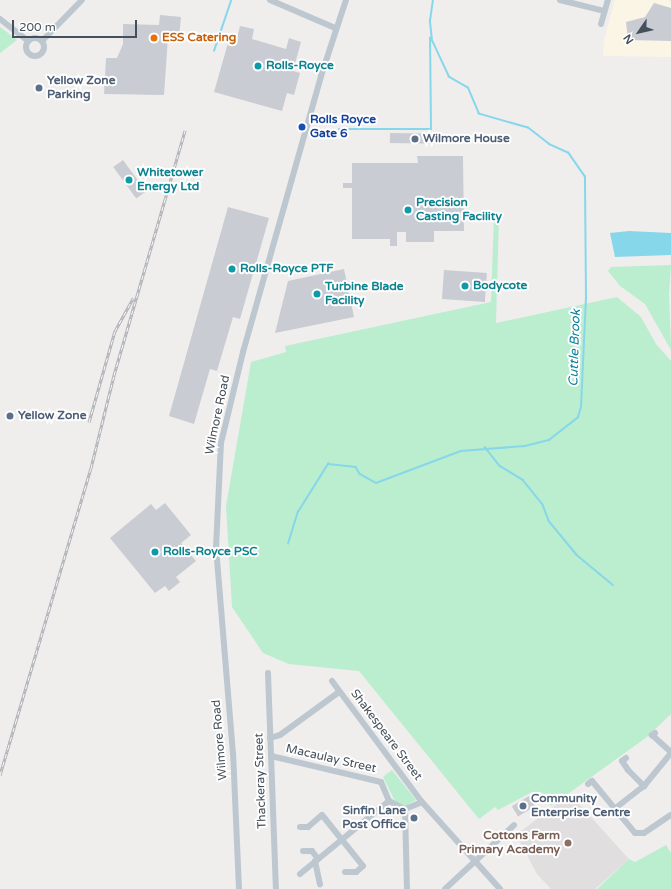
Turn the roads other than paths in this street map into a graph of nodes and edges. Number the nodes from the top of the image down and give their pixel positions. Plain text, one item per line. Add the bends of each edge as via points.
1 (82, 0) edge
2 (270, 0) edge
3 (346, 0) edge
4 (560, 0) edge
5 (608, 0) edge
6 (604, 11) junction
7 (0, 19) edge
8 (601, 24) dead end
9 (335, 28) junction
10 (28, 41) junction
11 (42, 41) junction
12 (268, 673) dead end
13 (332, 681) dead end
14 (339, 692) junction
15 (655, 733) dead end
16 (270, 738) junction
17 (671, 752) edge
18 (271, 756) junction
19 (626, 758) dead end
20 (588, 784) dead end
21 (644, 786) junction
22 (389, 801) junction
23 (422, 802) junction
24 (405, 809) junction
25 (614, 810) junction
26 (671, 815) edge
27 (514, 825) dead end
28 (300, 827) dead end
29 (342, 839) junction
30 (303, 850) dead end
31 (316, 860) junction
32 (474, 862) junction
33 (345, 872) dead end
34 (300, 874) dead end
35 (320, 884) dead end
36 (239, 889) edge
37 (276, 889) edge
38 (407, 889) edge
39 (445, 889) edge
40 (500, 889) edge

1 - 11 street
2 - 9 street
3 - 9 street, Wilmore Road
4 - 6 street
5 - 6 street
6 - 8 street
7 - 10 street
9 - 36 street, Wilmore Road via 243,352 221,443 216,548 233,754
10 - 11 street via 33,38
10 - 11 street via 26,52 36,57 44,51
12 - 16 street, Thackeray Street
13 - 14 street, Shakespeare Street
14 - 16 street via 280,736
14 - 23 street, Shakespeare Street
15 - 17 street via 652,735
16 - 18 street, Thackeray Street
17 - 21 street
18 - 22 street, Macaulay Street via 385,785
18 - 37 street, Thackeray Street
19 - 21 street via 622,761
20 - 25 street via 592,781
21 - 25 street
22 - 24 street
22 - 29 street
23 - 24 street
23 - 32 street, Shakespeare Street
24 - 38 street
25 - 26 street via 635,833 644,833
27 - 32 street
28 - 29 street via 308,826 322,815
29 - 31 street
29 - 33 street via 364,866 356,872
30 - 31 street via 312,851
31 - 34 street
31 - 35 street
32 - 39 street
32 - 40 street, Shakespeare Street

